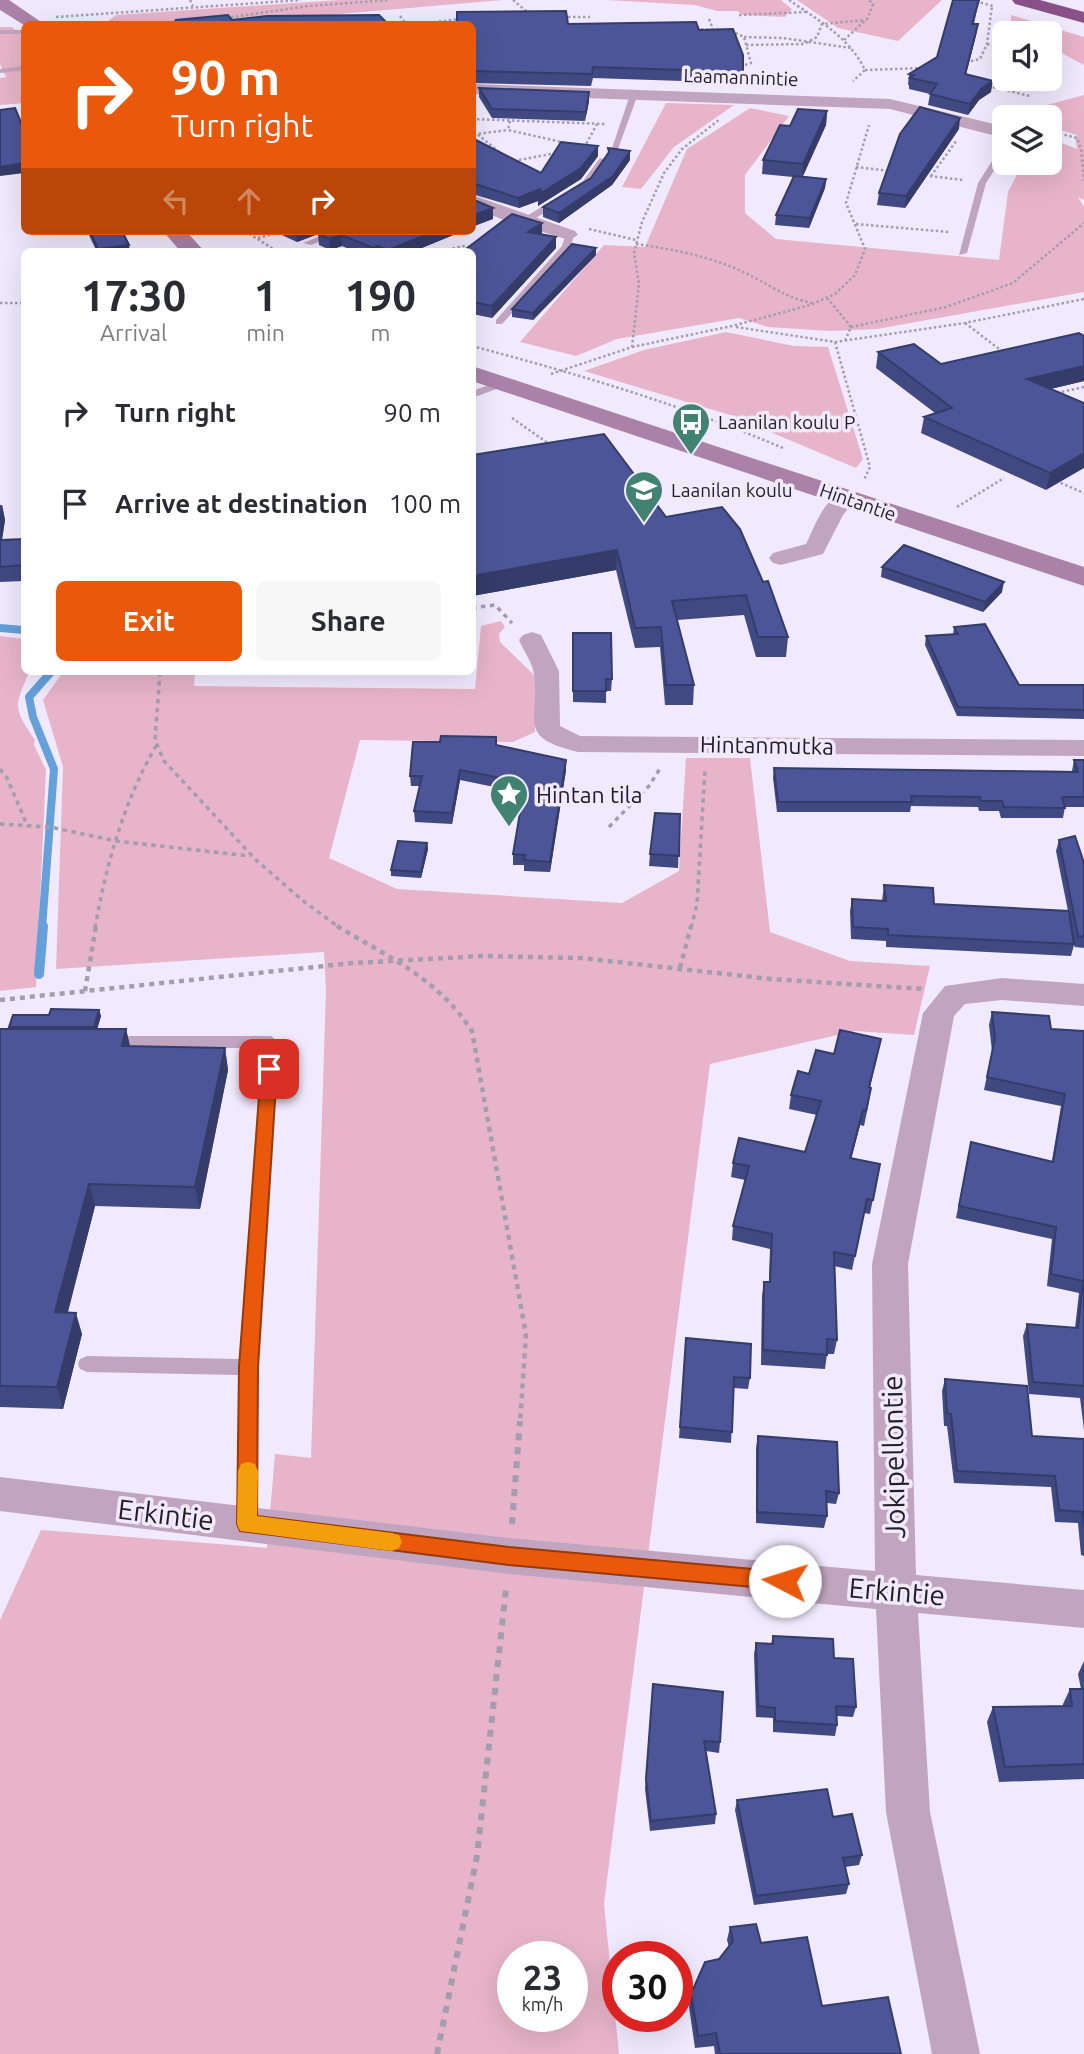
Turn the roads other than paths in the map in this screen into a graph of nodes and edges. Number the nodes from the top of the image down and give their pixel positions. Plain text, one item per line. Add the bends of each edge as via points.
1 (1021, 0) edge
2 (1059, 0) edge
3 (0, 2) edge
4 (1084, 7) edge
5 (1084, 18) edge
6 (24, 21) edge
7 (21, 28) edge
8 (0, 32) edge
9 (21, 68) edge
10 (0, 71) edge
11 (476, 89) edge
12 (634, 94) junction
13 (992, 128) edge
14 (614, 149) edge
15 (603, 159) edge
16 (992, 168) edge
17 (476, 202) edge
18 (525, 221) junction
19 (178, 235) edge
20 (331, 235) edge
21 (569, 235) joint
22 (308, 243) dead end
23 (190, 248) edge
24 (962, 253) dead end
25 (499, 322) dead end
26 (476, 374) edge
27 (511, 386) junction
28 (476, 394) edge
29 (846, 498) junction
30 (781, 558) dead end
31 (1084, 577) edge
32 (532, 640) road end
33 (1084, 748) edge
34 (1084, 995) edge
35 (95, 1042) edge
36 (87, 1364) dead end
37 (248, 1367) junction
38 (0, 1494) edge
39 (247, 1524) junction
40 (896, 1591) junction
41 (1084, 1609) edge
42 (956, 2054) edge

1 - 5 highway
2 - 4 highway
3 - 6 street
7 - 8 lane
9 - 10 lane
11 - 12 street, Laamannintie
12 - 13 street, Laamannintie via 890,104
12 - 14 lane
15 - 18 lane via 586,183
16 - 24 lane via 982,183
17 - 18 street
18 - 21 street
19 - 23 street
20 - 22 lane
21 - 25 lane via 567,247
26 - 27 street, Hintantie
27 - 28 lane
27 - 29 street, Hintantie
29 - 30 street via 833,512 815,549
29 - 31 street, Hintantie
32 - 33 street, Hintanmutka via 547,674 544,720 552,734 578,744
34 - 40 street, Jokipellontie via 1002,989 956,994 939,1013 890,1264
35 - 37 lane via 271,1042
36 - 37 lane
37 - 39 lane
38 - 39 street, Erkintie
39 - 40 street, Erkintie via 509,1556
40 - 41 street, Erkintie
40 - 42 street, Jokipellontie via 908,1812

